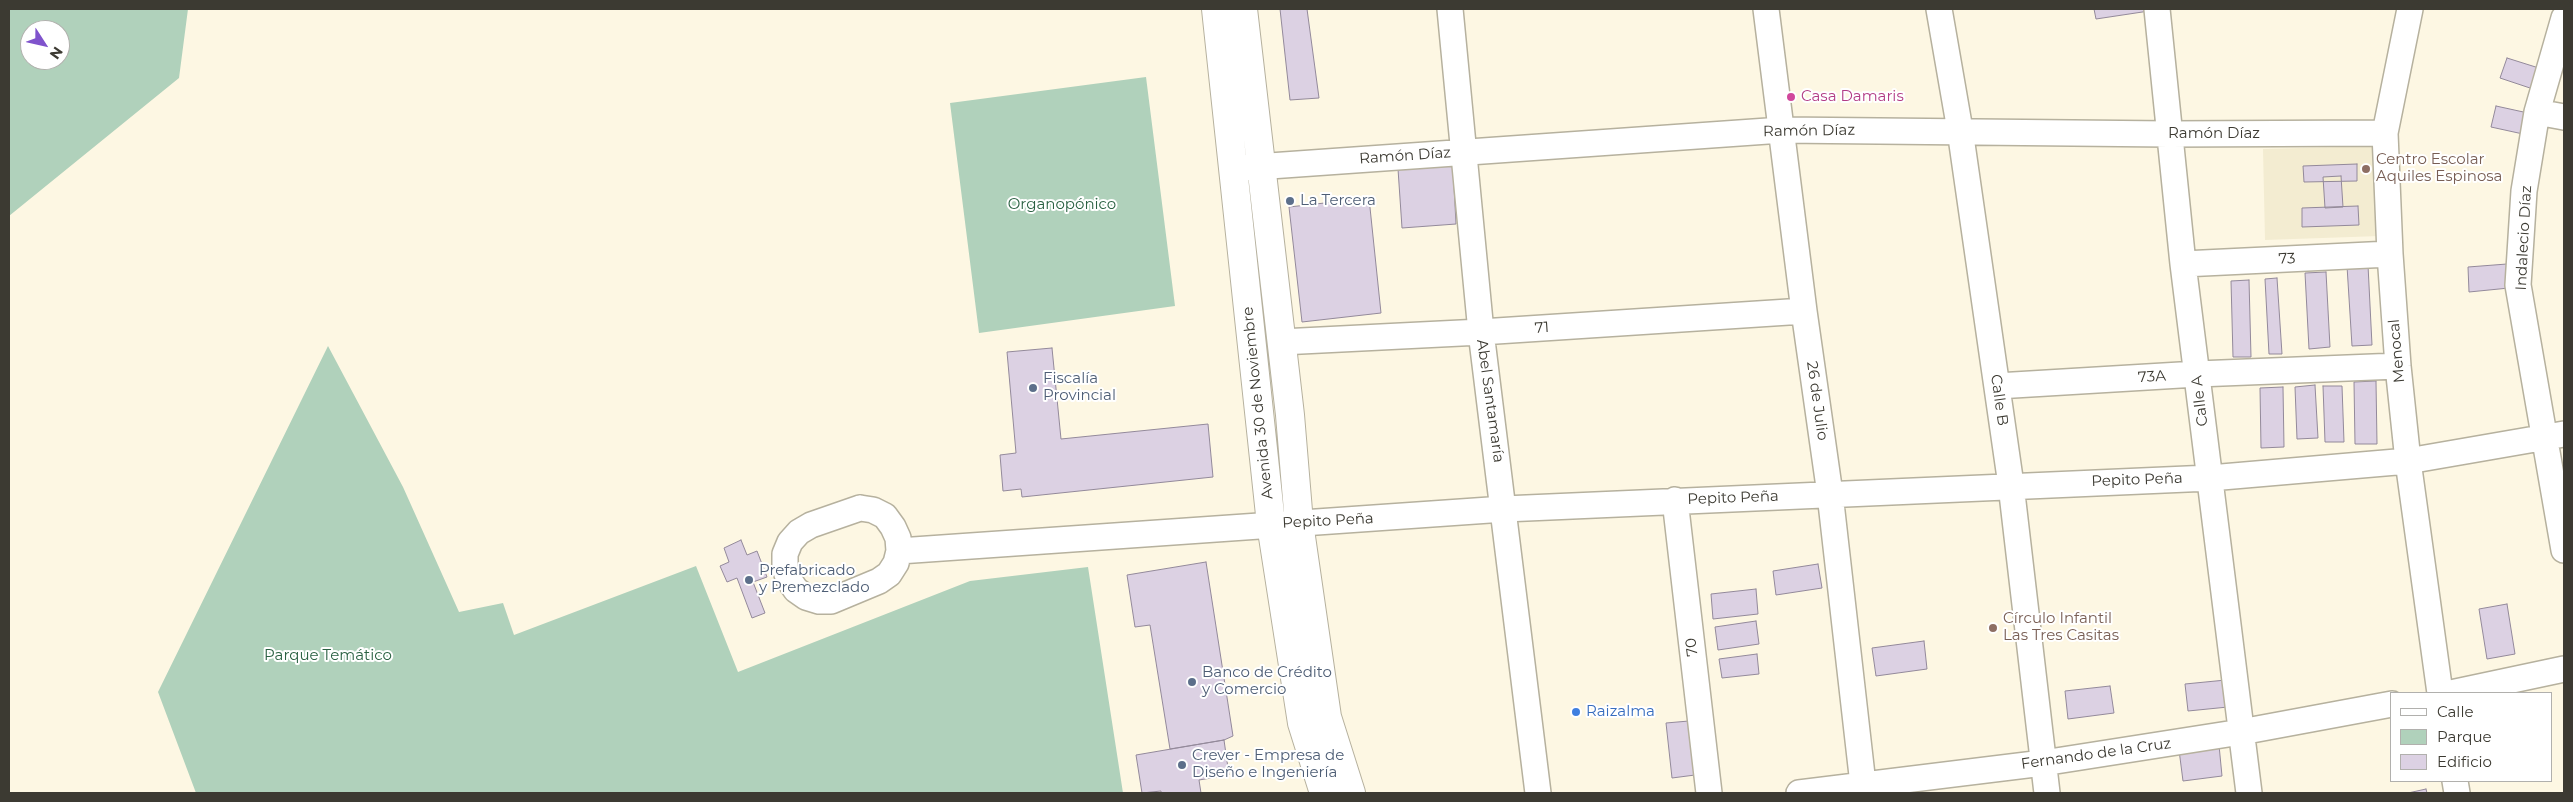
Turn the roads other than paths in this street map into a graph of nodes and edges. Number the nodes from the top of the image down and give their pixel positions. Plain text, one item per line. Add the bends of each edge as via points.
1 (1216, 9) edge
2 (1243, 9) edge
3 (1450, 9) edge
4 (1766, 9) edge
5 (1939, 9) edge
6 (2157, 9) edge
7 (2410, 9) edge
8 (2564, 18) edge
9 (2537, 112) junction
10 (2564, 116) edge
11 (1782, 130) junction
12 (1960, 130) junction
13 (2385, 133) junction
14 (2170, 134) junction
15 (1464, 151) junction
16 (1261, 166) junction
17 (1234, 169) junction
18 (2390, 254) junction
19 (2183, 264) junction
20 (1804, 311) junction
21 (1481, 332) junction
22 (1281, 342) junction
23 (2398, 366) junction
24 (2197, 374) junction
25 (1997, 386) junction
26 (2554, 435) edge
27 (2408, 461) junction
28 (2210, 478) junction
29 (2011, 485) junction
30 (1830, 494) junction
31 (1675, 500) junction
32 (1504, 509) junction
33 (1299, 523) junction
34 (1271, 524) junction
35 (2564, 550) edge
36 (899, 551) junction
37 (2564, 669) edge
38 (2440, 692) edge
39 (2456, 692) edge
40 (2390, 704) edge
41 (2241, 732) junction
42 (2044, 762) junction
43 (1864, 789) edge
44 (1324, 793) edge
45 (1351, 793) edge
46 (1538, 793) edge
47 (1709, 793) edge
48 (1799, 793) edge
49 (2047, 793) edge
50 (2249, 793) edge

1 - 17 main road, Avenida 30 de Noviembre
2 - 16 main road, Avenida 30 de Noviembre
3 - 15 street, Abel Santamaría
4 - 11 street, 26 de Julio
5 - 12 street, Calle B
6 - 14 street, Calle A
7 - 13 street, Menocal
8 - 9 street, Indalecio Díaz
9 - 10 street
9 - 26 street, Indalecio Díaz via 2524,191 2518,285
11 - 12 street, Ramón Díaz
11 - 15 street, Ramón Díaz
11 - 20 street, 26 de Julio
12 - 14 street, Ramón Díaz
12 - 25 street, Calle B
13 - 14 street, Ramón Díaz
13 - 18 street, Menocal
14 - 19 street, Calle A
15 - 16 street, Ramón Díaz
15 - 21 street, Abel Santamaría
16 - 17 street, Ramón Díaz
16 - 22 main road, Avenida 30 de Noviembre
17 - 34 main road, Avenida 30 de Noviembre
18 - 19 street, 73
18 - 23 street, Menocal
19 - 24 street, Calle A
20 - 21 street, 71
20 - 30 street, 26 de Julio
21 - 22 street, 71
21 - 32 street, Abel Santamaría
22 - 33 main road, Avenida 30 de Noviembre
23 - 24 street, 73A
23 - 27 street, Menocal
24 - 25 street, 73A
24 - 28 street, Calle A
25 - 29 street, Calle B
26 - 27 street, Pepito Peña
26 - 35 street, Indalecio Díaz
27 - 28 street, Pepito Peña
27 - 38 street, Menocal
28 - 29 street, Pepito Peña
28 - 41 street, Calle A
29 - 30 street, Pepito Peña
29 - 42 street, Calle B
30 - 31 street, Pepito Peña
30 - 43 street, 26 de Julio
31 - 32 street, Pepito Peña
31 - 47 street, 70
32 - 33 street, Pepito Peña
32 - 46 street, Abel Santamaría
33 - 34 street, Pepito Peña
33 - 45 main road, Avenida 30 de Noviembre via 1327,716
34 - 36 street, Pepito Peña
34 - 44 main road, Avenida 30 de Noviembre via 1302,723
36 - 36 street via 889,574 831,601 806,597 796,590 785,568 785,554 799,532 860,508 885,516 898,538
37 - 39 street
40 - 41 street, Fernando de la Cruz
41 - 42 street, Fernando de la Cruz
41 - 50 street, Calle A
42 - 43 street, Fernando de la Cruz
42 - 49 street, Calle B
43 - 48 street, Fernando de la Cruz

